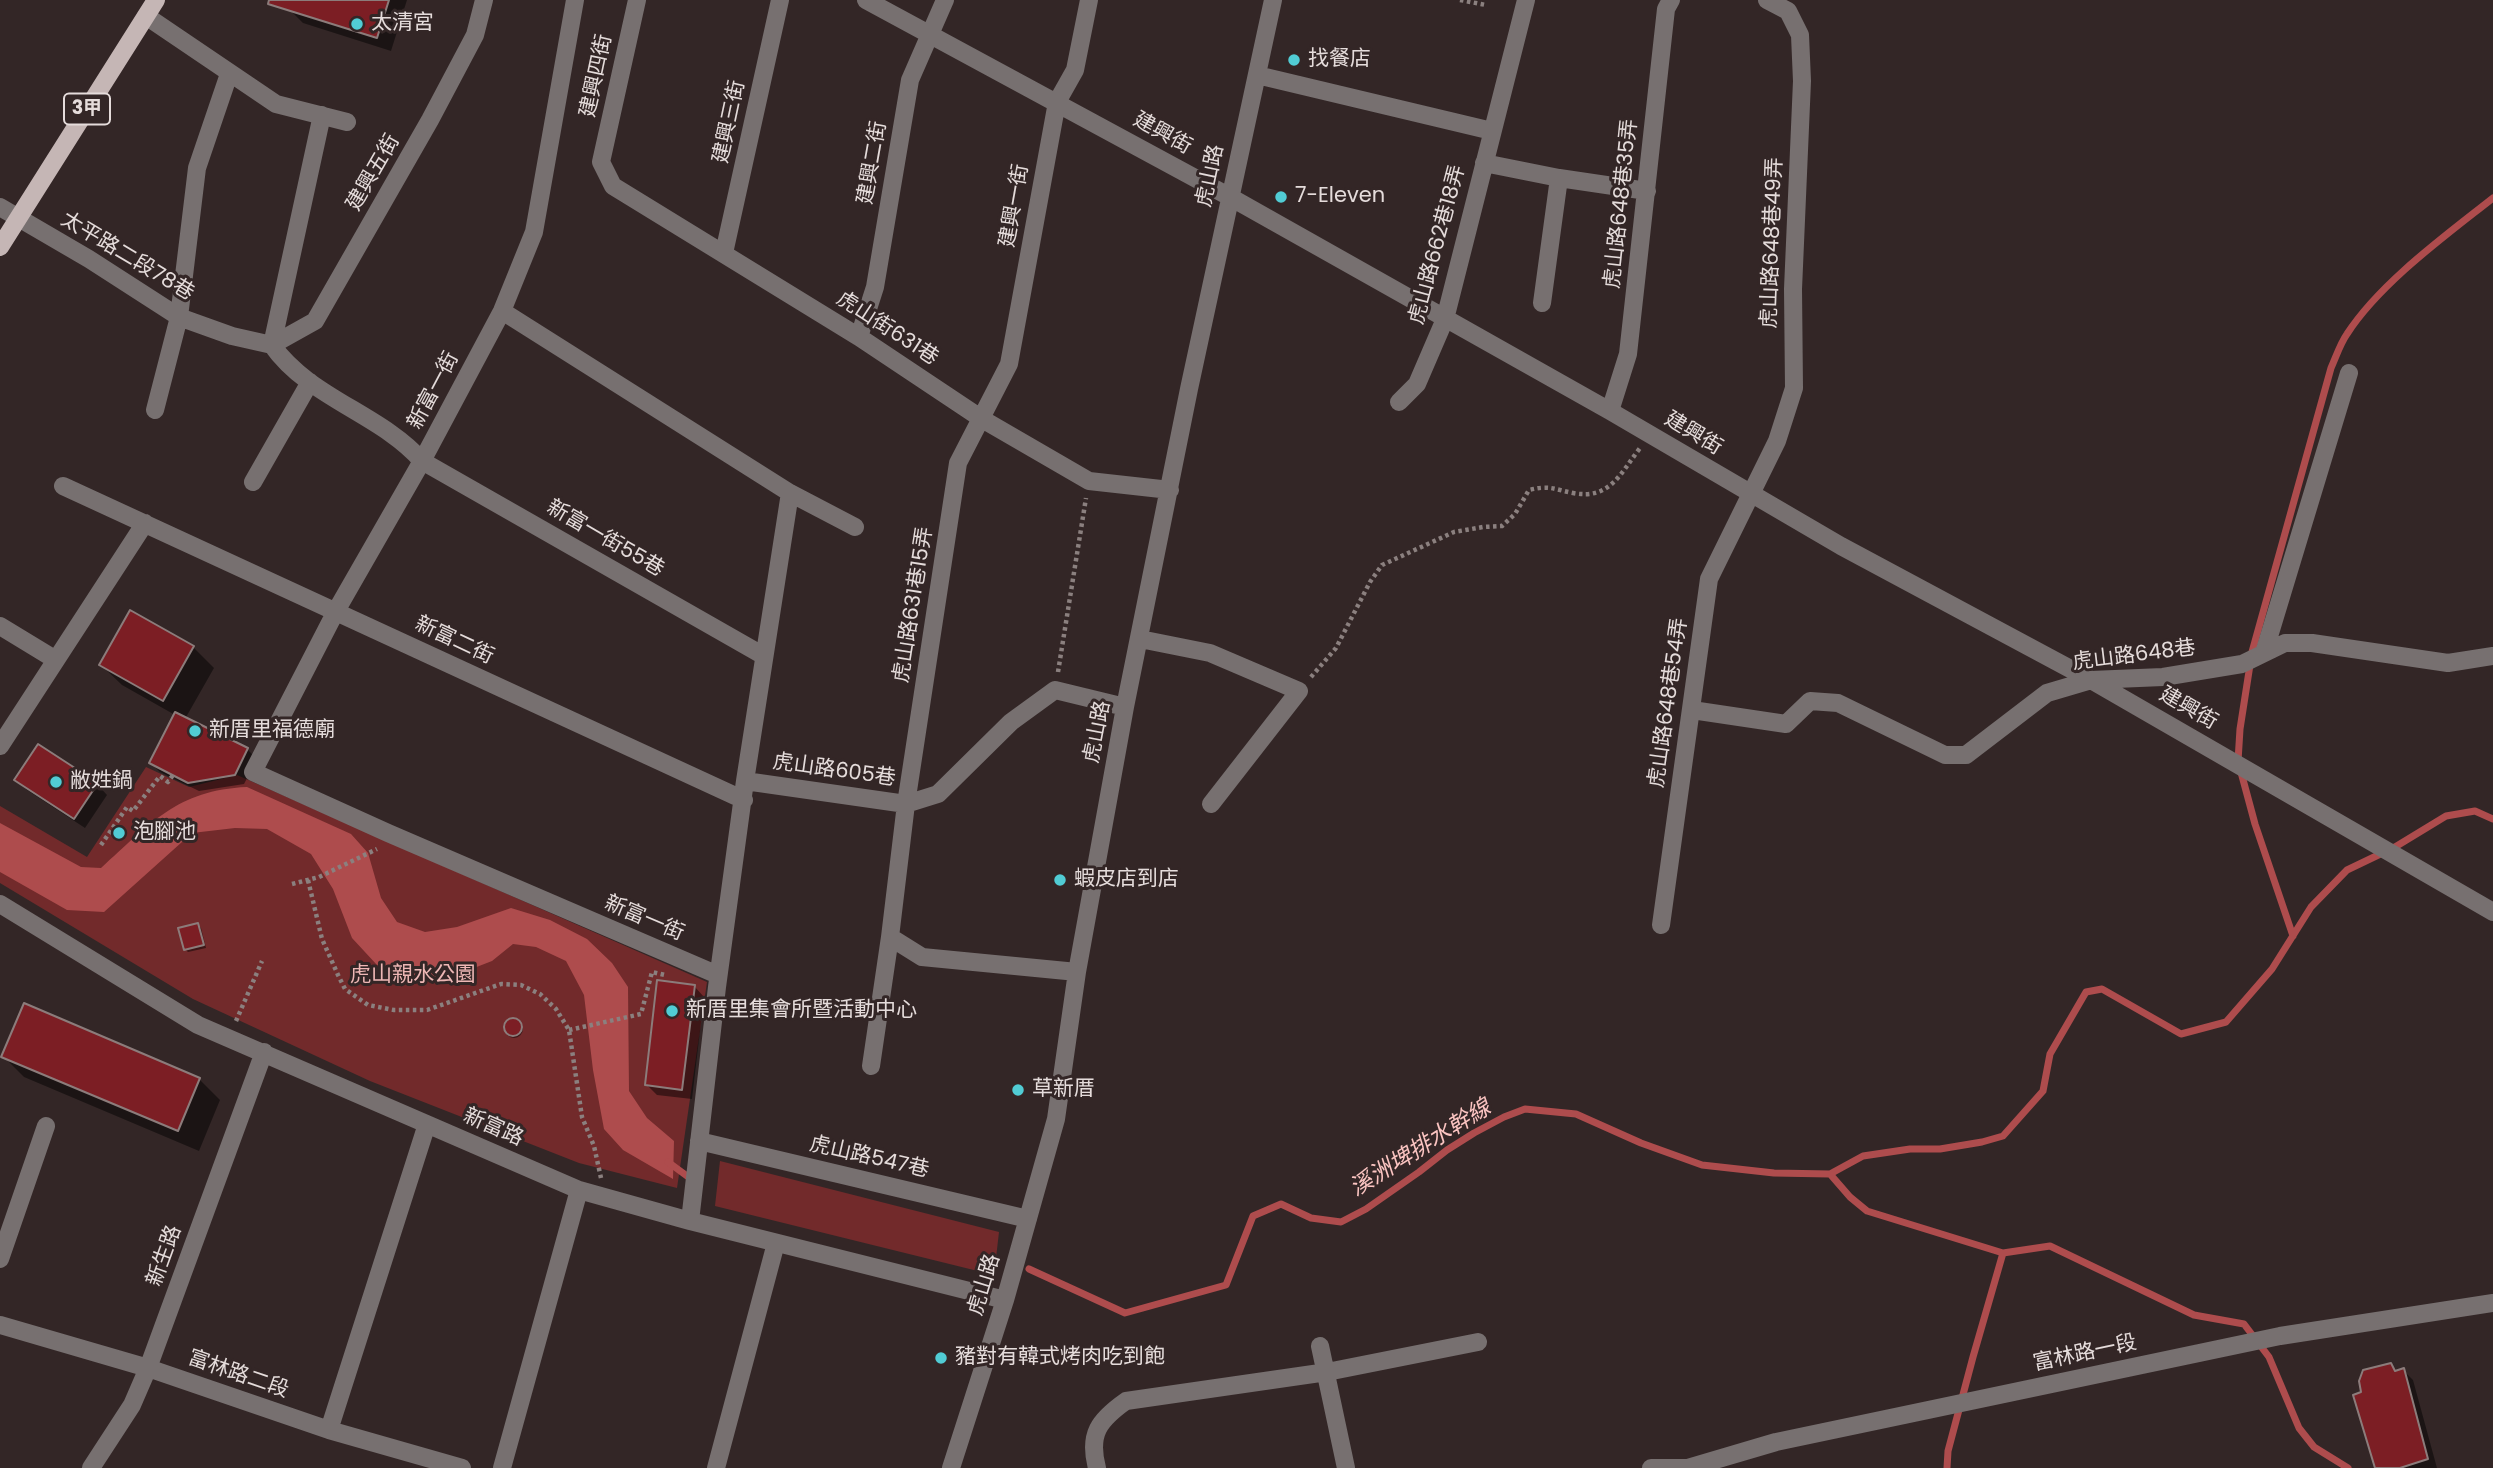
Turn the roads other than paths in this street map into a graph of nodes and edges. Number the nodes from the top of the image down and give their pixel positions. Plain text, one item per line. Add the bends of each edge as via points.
1 (156, 0) edge
2 (484, 0) edge
3 (575, 0) edge
4 (637, 0) edge
5 (780, 0) edge
6 (866, 0) edge
7 (945, 0) edge
8 (1089, 0) edge
9 (1273, 0) edge
10 (1526, 0) edge
11 (1671, 0) edge
12 (1767, 0) edge
13 (146, 16) junction
14 (930, 33) junction
15 (229, 74) junction
16 (1257, 75) junction
17 (1057, 102) junction
18 (321, 115) junction
19 (347, 121) dead end
20 (1492, 131) junction
21 (601, 162) joint
22 (1484, 163) junction
23 (1559, 178) junction
24 (1647, 191) junction
25 (1230, 197) junction
26 (0, 207) edge
27 (18, 218) junction
28 (0, 247) edge
29 (724, 253) junction
30 (1542, 303) dead end
31 (502, 311) junction
32 (179, 317) junction
33 (1445, 319) junction
34 (859, 337) junction
35 (272, 345) junction
36 (2349, 373) dead end
37 (310, 382) junction
38 (1399, 402) dead end
39 (155, 410) dead end
40 (1610, 411) junction
41 (982, 419) junction
42 (422, 461) junction
43 (253, 482) dead end
44 (63, 486) dead end
45 (1170, 491) junction
46 (790, 493) junction
47 (1752, 496) junction
48 (145, 523) junction
49 (855, 527) dead end
50 (336, 611) junction
51 (0, 626) edge
52 (1140, 639) junction
53 (2263, 654) junction
54 (764, 656) junction
55 (2493, 656) edge
56 (56, 660) junction
57 (2091, 680) junction
58 (1125, 707) junction
59 (1692, 709) junction
60 (0, 746) edge
61 (745, 781) junction
62 (744, 800) junction
63 (906, 804) junction
64 (1211, 804) dead end
65 (0, 904) edge
66 (2493, 912) edge
67 (1661, 925) dead end
68 (890, 937) junction
69 (1077, 972) junction
70 (718, 975) junction
71 (264, 1052) junction
72 (871, 1066) dead end
73 (427, 1124) junction
74 (46, 1126) dead end
75 (699, 1141) junction
76 (579, 1190) junction
77 (1028, 1219) junction
78 (690, 1222) junction
79 (776, 1243) junction
80 (0, 1259) edge
81 (1005, 1300) junction
82 (2493, 1303) edge
83 (0, 1325) edge
84 (1478, 1342) dead end
85 (1320, 1346) dead end
86 (148, 1368) junction
87 (1327, 1372) junction
88 (329, 1430) junction
89 (91, 1468) edge
90 (462, 1468) edge
91 (502, 1468) edge
92 (716, 1468) edge
93 (951, 1468) edge
94 (1097, 1468) edge
95 (1346, 1468) edge
96 (1651, 1468) edge
97 (1689, 1468) edge

1 - 13 main road, 3甲
2 - 35 street, 建興五街 via 475,36 315,321
3 - 31 street, 新富一街 via 534,232
4 - 21 street, 建興四街
5 - 29 street, 建興三街
6 - 14 street, 建興街
7 - 14 street, 建興二街
8 - 17 street, 建興一街 via 1075,71
9 - 16 street, 虎山路
10 - 20 street, 虎山路662巷18弄
11 - 24 street, 虎山路648巷35弄 via 1666,9
12 - 47 street, 虎山路648巷49弄 via 1788,11 1800,35 1794,387 1777,441
13 - 15 street
13 - 27 main road, 3甲
14 - 17 street, 建興街
14 - 34 street, 建興二街 via 910,80 875,286
15 - 18 street via 276,104
15 - 32 street via 197,169
16 - 20 street
16 - 25 street, 虎山路
17 - 25 street, 建興街
17 - 41 street, 建興一街 via 1009,364
18 - 19 street
18 - 35 street
20 - 22 street, 虎山路662巷18弄
21 - 29 street, 虎山街631巷 via 613,186
22 - 23 street
22 - 33 street, 虎山路662巷18弄
23 - 24 street
23 - 30 street
24 - 40 street, 虎山路648巷35弄 via 1628,354
25 - 33 street, 建興街
25 - 45 street, 虎山路
26 - 27 street, 太平路二段78巷
27 - 28 main road, 3甲
27 - 32 street, 太平路二段78巷
29 - 34 street, 虎山街631巷
31 - 42 street, 新富一街
31 - 46 street
32 - 35 street, 太平路二段78巷
32 - 39 street
33 - 38 street, 虎山路662巷18弄 via 1418,384
33 - 40 street, 建興街
34 - 41 street, 虎山街631巷
35 - 37 street
36 - 53 street
37 - 42 street via 408,445
37 - 43 street
40 - 47 street, 建興街
41 - 45 street, 虎山街631巷 via 1088,481
41 - 63 street, 虎山路631巷15弄 via 958,463
42 - 50 street, 新富一街
42 - 54 street, 新富一街55巷
44 - 48 street, 新富二街
45 - 52 street, 虎山路
46 - 49 street
46 - 54 street
47 - 57 street, 建興街
47 - 59 street, 虎山路648巷54弄 via 1709,579
48 - 50 street, 新富二街
48 - 56 street
50 - 62 street, 新富二街
50 - 70 street, 新富一街 via 253,772
51 - 56 street
52 - 58 street, 虎山路
52 - 64 street via 1210,653 1300,691
53 - 55 street, 虎山路648巷 via 2286,643 2312,643 2448,663
53 - 57 street, 虎山路648巷 via 2242,664 2163,677
54 - 61 street
56 - 60 street
57 - 59 street, 虎山路648巷 via 2047,693 1966,755 1945,755 1838,703 1810,701 1786,724
57 - 66 street, 建興街
58 - 63 street, 虎山路605巷 via 1055,690 1011,722 938,794
58 - 69 street, 虎山路
59 - 67 street, 虎山路648巷54弄
61 - 62 street
61 - 63 street, 虎山路605巷
62 - 70 street
63 - 68 street, 虎山路631巷15弄
65 - 71 street, 新富路 via 198,1025
68 - 69 street via 922,957
68 - 72 street, 虎山路631巷15弄
69 - 77 street, 虎山路 via 1056,1119
70 - 75 street
71 - 73 street, 新富路
71 - 86 street, 新生路
73 - 76 street, 新富路
73 - 88 street
74 - 80 street
75 - 77 street, 虎山路547巷
75 - 78 street
76 - 78 street, 新富路
76 - 91 street
77 - 81 street, 虎山路
78 - 79 street, 新富路
79 - 81 street, 新富路
79 - 92 street
81 - 93 street, 虎山路
82 - 97 street, 富林路一段 via 2280,1336 1776,1442
83 - 86 street, 富林路二段
84 - 87 street
85 - 87 street
86 - 88 street, 富林路二段
86 - 89 street, 新生路 via 132,1405
87 - 94 street via 1126,1401 1107,1414 1095,1433
87 - 95 street
88 - 90 street, 富林路二段
96 - 97 street, 富林路一段

